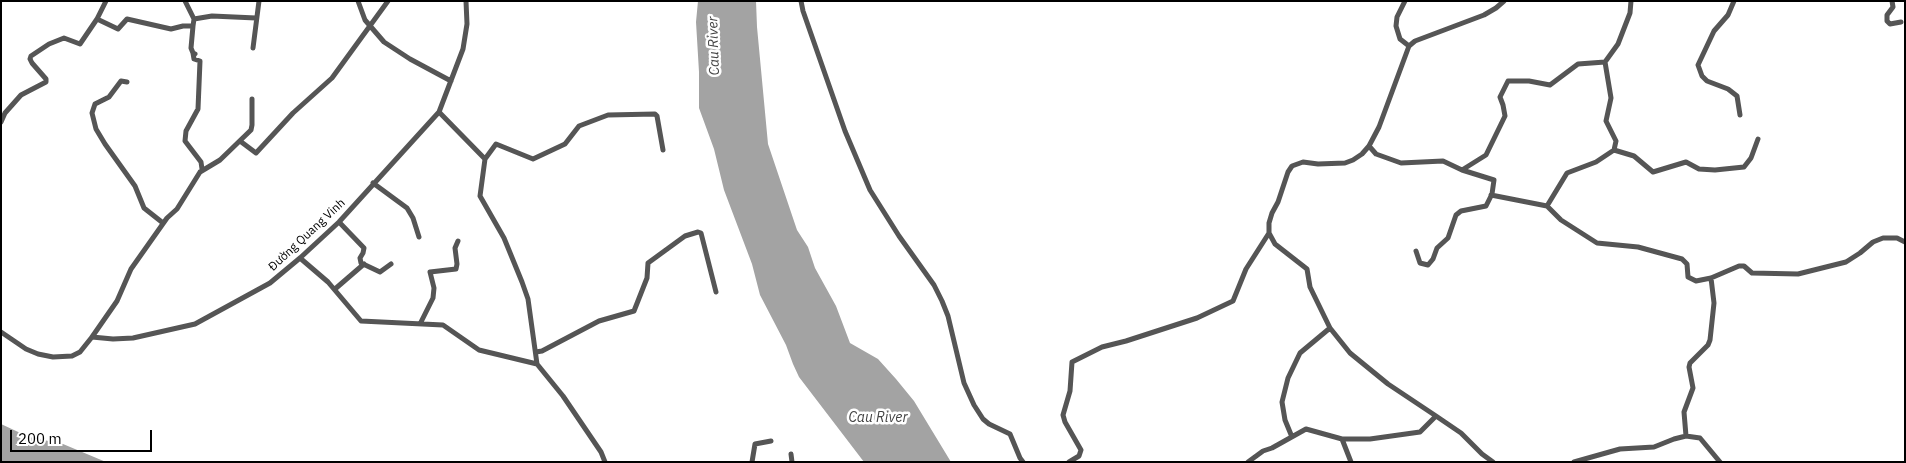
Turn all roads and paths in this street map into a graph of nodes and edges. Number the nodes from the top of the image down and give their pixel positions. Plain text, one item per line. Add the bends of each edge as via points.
1 (106, 1) edge
2 (185, 1) edge
3 (259, 1) edge
4 (358, 1) edge
5 (388, 1) edge
6 (466, 1) edge
7 (802, 1) edge
8 (1405, 1) edge
9 (1504, 1) edge
10 (1631, 1) edge
11 (1734, 1) edge
12 (1892, 1) edge
13 (256, 18) junction
14 (97, 19) junction
15 (194, 19) junction
16 (1901, 22) dead end
17 (370, 25) junction
18 (193, 26) junction
19 (1409, 46) junction
20 (253, 48) dead end
21 (1604, 62) junction
22 (451, 80) junction
23 (127, 82) dead end
24 (252, 99) dead end
25 (439, 112) junction
26 (1740, 115) dead end
27 (1, 122) edge
28 (1758, 139) dead end
29 (240, 141) junction
30 (1368, 146) junction
31 (663, 150) dead end
32 (1614, 150) junction
33 (485, 159) junction
34 (202, 170) junction
35 (1462, 170) junction
36 (373, 183) junction
37 (1491, 195) junction
38 (1547, 206) junction
39 (339, 222) junction
40 (163, 223) junction
41 (1269, 233) junction
42 (418, 237) dead end
43 (458, 241) dead end
44 (1905, 242) edge
45 (1416, 252) dead end
46 (300, 258) junction
47 (364, 264) junction
48 (391, 264) dead end
49 (1711, 278) junction
50 (335, 289) junction
51 (716, 292) dead end
52 (420, 324) junction
53 (1330, 328) junction
54 (1, 332) edge
55 (92, 337) junction
56 (536, 352) junction
57 (538, 364) junction
58 (1436, 416) junction
59 (1686, 436) junction
60 (1292, 437) junction
61 (1342, 439) junction
62 (771, 441) dead end
63 (791, 454) dead end
64 (605, 462) edge
65 (752, 462) edge
66 (792, 462) edge
67 (1023, 462) edge
68 (1070, 462) edge
69 (1248, 462) edge
70 (1351, 462) edge
71 (1493, 462) edge
72 (1574, 462) edge
73 (1720, 462) edge

1 - 14 street
2 - 15 street
3 - 13 street
4 - 17 street
5 - 17 street
6 - 22 street, Đường Quang Vinh via 466,36
7 - 67 street via 845,131 870,190 942,301 964,383 974,405 989,424 1010,434
8 - 19 street via 1396,26 1400,39
9 - 19 street via 1484,15
10 - 21 street via 1630,13 1618,44
11 - 26 street via 1728,15 1714,31 1698,65 1707,81 1737,96
12 - 16 street via 1887,21 1890,24
13 - 15 street via 212,16
13 - 20 street
14 - 18 street via 118,29 127,19 171,29
14 - 27 street via 80,44 64,38 31,56 46,82 21,95
15 - 18 street
17 - 22 street via 384,42
17 - 29 street via 332,78 293,112 256,153
18 - 34 street via 194,59 200,61 198,109 184,141 201,162
19 - 30 street via 1379,127
21 - 32 street via 1611,98 1606,121 1616,141
21 - 35 street via 1578,64 1550,85 1508,81 1500,97 1505,116 1486,155
22 - 25 street, Đường Quang Vinh
23 - 40 street via 120,81 109,96 95,104 92,113 101,138 135,186 144,208
24 - 29 street via 252,127
25 - 33 street
25 - 36 street, Đường Quang Vinh
28 - 32 street via 1744,167 1715,170 1699,169 1686,162 1653,172 1634,156
29 - 34 street via 220,160
30 - 35 street via 1376,154 1401,163 1442,161
30 - 41 street via 1345,163 1303,162 1292,166 1272,213
31 - 33 street via 655,114 608,115 580,126 565,144 533,159 496,144
32 - 38 street via 1596,162 1567,173
33 - 56 street via 480,196 504,238 522,282 528,299
34 - 40 street via 177,209
35 - 37 street via 1494,180
36 - 39 street, Đường Quang Vinh
36 - 42 street via 407,208
37 - 38 street
37 - 45 street via 1485,207 1468,209 1456,215 1448,238 1428,265 1420,263
38 - 49 street via 1558,218 1597,243 1638,247 1682,259 1687,264 1690,280
39 - 46 street, Đường Quang Vinh
39 - 47 street via 364,248 360,260
40 - 55 street via 131,269 116,301
41 - 53 street via 1275,244 1307,269 1310,287
41 - 68 street via 1246,269 1233,301 1197,318 1102,347 1072,362 1070,390 1063,415 1081,450 1079,456
43 - 52 street via 456,269 430,272 433,298
44 - 49 street via 1897,238 1883,238 1846,262 1798,274 1752,273 1739,266
46 - 50 street
46 - 55 street, Đường Quang Vinh via 270,283 195,324 133,338
47 - 48 street via 380,272
47 - 50 street
49 - 59 street via 1714,303 1710,340 1689,367 1692,388 1684,412
50 - 52 street via 361,321
51 - 56 street via 701,233 698,232 678,240 650,261 634,311 599,321
52 - 57 street via 443,325 479,350
53 - 58 street via 1353,356
53 - 60 street via 1300,352 1288,378 1282,402
54 - 55 street via 26,350 53,357 80,352
56 - 57 street
57 - 64 street via 563,396
58 - 61 street via 1415,434
58 - 71 street
59 - 72 street via 1654,447 1620,449
59 - 73 street via 1700,438
60 - 61 street via 1306,429
60 - 69 street
61 - 70 street
62 - 65 street via 755,444
63 - 66 street

